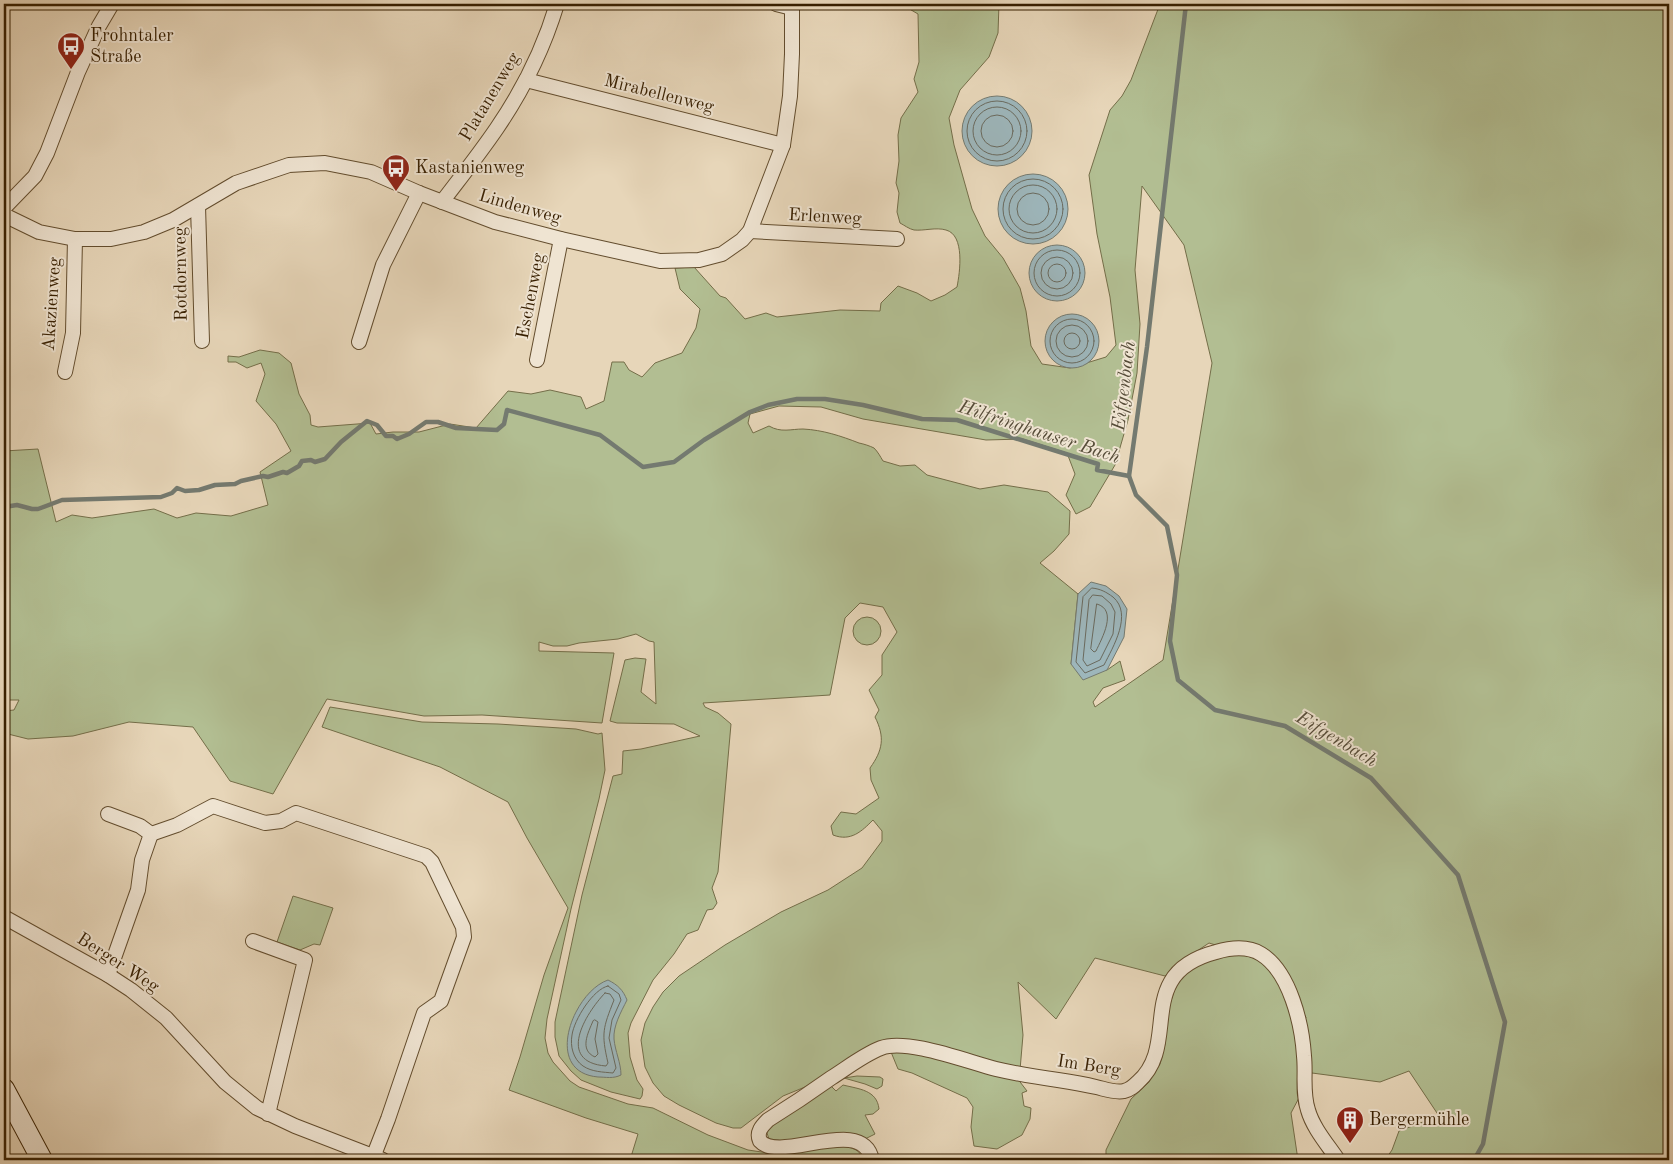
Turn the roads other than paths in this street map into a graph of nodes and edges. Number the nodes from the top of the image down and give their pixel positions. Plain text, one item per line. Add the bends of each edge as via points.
1 (112, 4) edge
2 (557, 4) edge
3 (776, 4) edge
4 (792, 6) edge
5 (526, 80) junction
6 (783, 146) junction
7 (419, 193) junction
8 (442, 202) junction
9 (198, 206) junction
10 (4, 208) edge
11 (4, 215) edge
12 (750, 231) junction
13 (75, 239) junction
14 (561, 239) junction
15 (897, 239) dead end
16 (202, 341) dead end
17 (359, 342) dead end
18 (537, 360) dead end
19 (65, 372) dead end
20 (108, 814) dead end
21 (151, 834) junction
22 (4, 917) edge
23 (253, 940) dead end
24 (108, 975) junction
25 (4, 1089) edge
26 (268, 1114) junction
27 (376, 1159) edge
28 (42, 1160) edge
29 (872, 1160) edge
30 (1338, 1160) edge

1 - 10 street via 78,72 35,176
2 - 5 street, Platanenweg
3 - 4 street
4 - 6 street, Lindenweg via 790,96
5 - 6 street, Mirabellenweg
5 - 8 street, Platanenweg via 498,128
6 - 12 street, Lindenweg
7 - 8 street, Lindenweg
7 - 9 street, Lindenweg via 371,172 326,163 288,165 236,183
7 - 17 street via 383,265
8 - 14 street, Lindenweg via 495,222
9 - 13 street, Lindenweg via 144,232 111,239
9 - 16 street, Rotdornweg
11 - 13 street, Lindenweg via 38,232
12 - 14 street, Lindenweg via 722,254 699,260 660,261
12 - 15 street, Erlenweg
13 - 19 street, Akazienweg via 73,333
14 - 18 street, Eschenweg
20 - 21 street via 140,826
21 - 24 street via 142,860 138,890
21 - 27 street via 213,806 265,823 281,821 296,813 426,856 432,862 463,927 464,937 441,1001 424,1013
22 - 24 street, Berger Weg
23 - 26 street via 305,960
24 - 26 street, Berger Weg via 166,1018 225,1082
25 - 28 main road
26 - 27 street, Berger Weg
29 - 30 street, Im Berg via 864,1145 851,1141 828,1141 780,1149 767,1147 760,1141 759,1131 768,1120 883,1047 912,1046 1025,1075 1127,1091 1142,1080 1153,1063 1159,1043 1164,996 1169,985 1191,961 1231,949 1259,953 1269,960 1285,982 1302,1032 1308,1111

